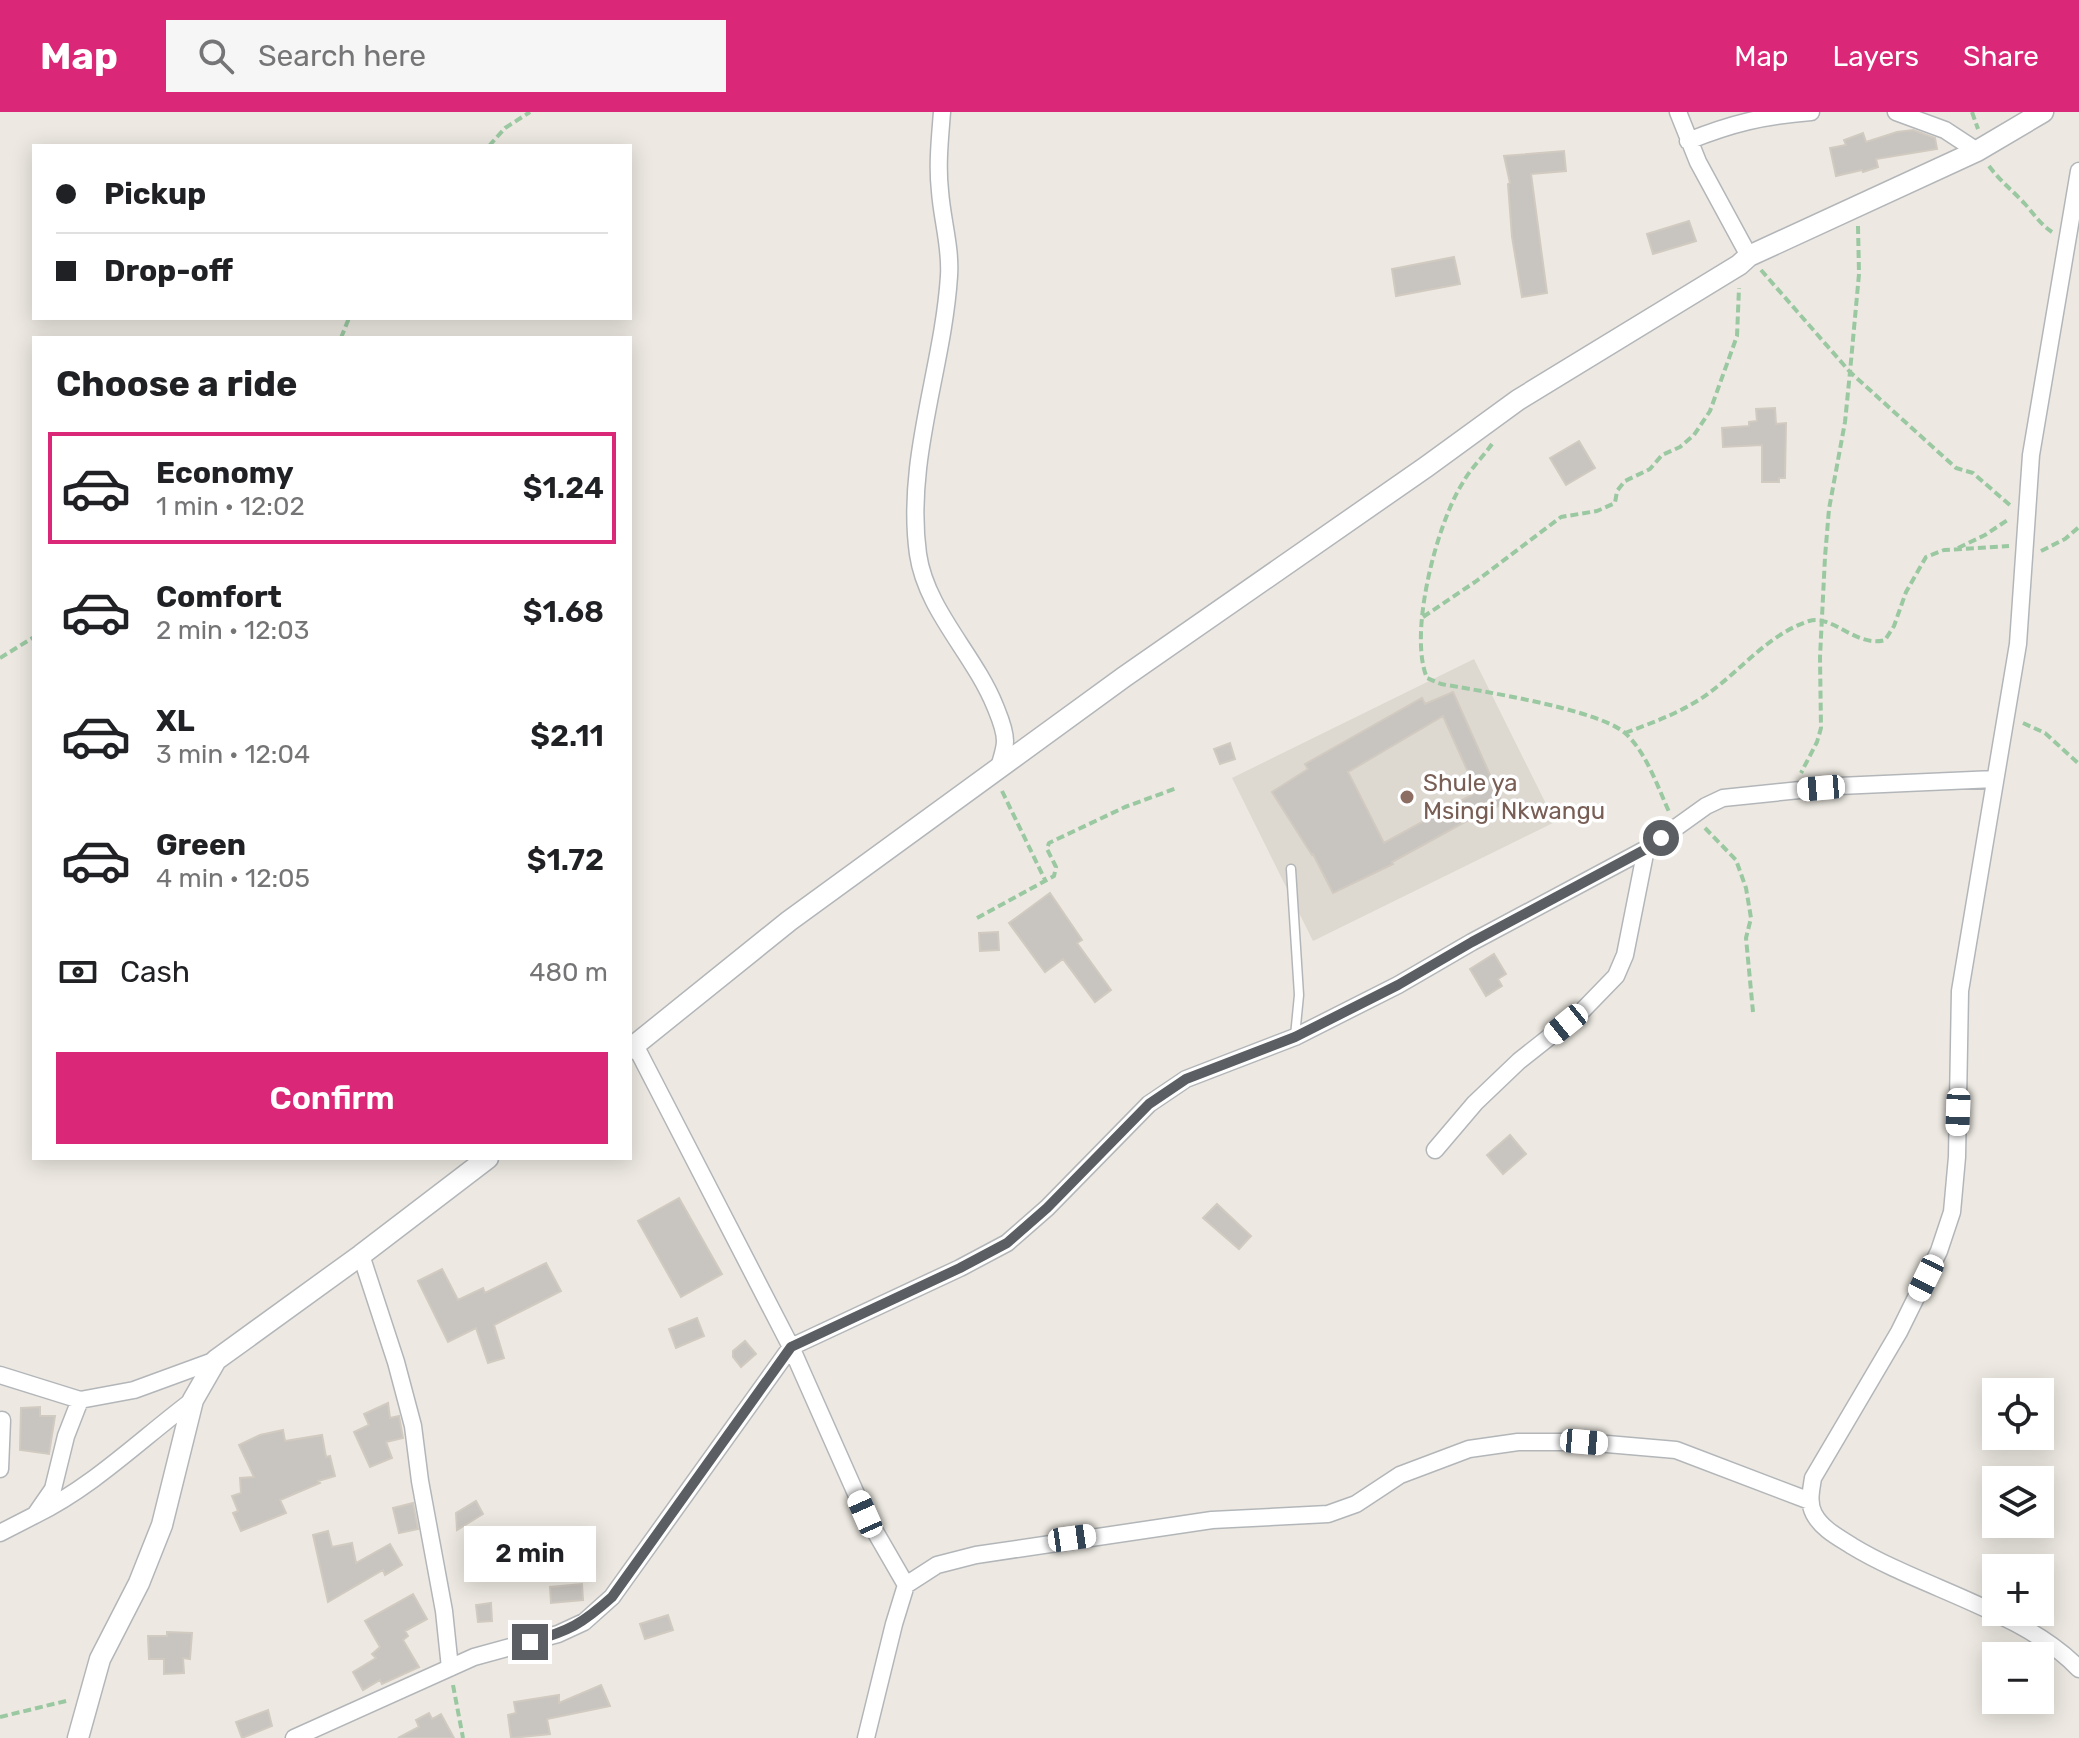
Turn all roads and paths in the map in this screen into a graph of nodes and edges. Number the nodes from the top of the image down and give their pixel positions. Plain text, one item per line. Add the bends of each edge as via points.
1 (530, 112) edge
2 (942, 112) edge
3 (1678, 112) edge
4 (1811, 112) edge
5 (1896, 112) edge
6 (2043, 112) edge
7 (1688, 141) junction
8 (491, 144) edge
9 (1977, 151) junction
10 (2079, 171) edge
11 (1857, 205) junction
12 (2067, 241) junction
13 (1744, 261) junction
14 (1850, 372) junction
15 (1496, 437) dead end
16 (2079, 527) edge
17 (1956, 549) junction
18 (2024, 549) junction
19 (1423, 617) junction
20 (1823, 620) junction
21 (32, 638) edge
22 (0, 658) edge
23 (2005, 719) junction
24 (1625, 733) junction
25 (2079, 764) edge
26 (996, 768) junction
27 (1995, 779) junction
28 (1177, 788) dead end
29 (1793, 790) junction
30 (1683, 822) junction
31 (1646, 849) junction
32 (1291, 869) dead end
33 (1046, 882) junction
34 (977, 918) dead end
35 (1753, 1012) dead end
36 (1295, 1037) junction
37 (633, 1047) edge
38 (1435, 1150) dead end
39 (485, 1160) edge
40 (361, 1255) junction
41 (791, 1347) junction
42 (216, 1360) junction
43 (0, 1375) edge
44 (80, 1400) junction
45 (193, 1400) junction
46 (2, 1420) dead end
47 (0, 1469) edge
48 (1810, 1501) junction
49 (35, 1515) junction
50 (0, 1533) edge
51 (906, 1585) junction
52 (450, 1668) junction
53 (2079, 1669) edge
54 (88, 1696) junction
55 (0, 1717) edge
56 (78, 1738) edge
57 (294, 1738) edge
58 (463, 1738) edge
59 (866, 1738) edge

1 - 8 path
2 - 26 street via 939,175 949,276 921,445 916,531 924,578 935,603 997,711 1005,741
3 - 7 street
4 - 7 street via 1761,117
5 - 9 street via 1945,130
6 - 9 street
7 - 13 street
9 - 11 street
9 - 12 path via 2043,226
10 - 12 street
11 - 13 street
11 - 14 path via 1859,274
12 - 18 street via 2035,426
13 - 14 path
13 - 19 path via 1737,336 1710,411 1694,435 1625,481 1615,503 1561,517
13 - 26 street via 1518,400
14 - 17 path via 1956,468 1973,473 2017,511
14 - 20 path via 1829,509
15 - 19 path via 1460,486 1447,515 1427,581
16 - 18 path via 2041,551
17 - 18 path
17 - 20 path via 1932,554 1921,565 1885,640 1870,642
18 - 23 street via 2018,644
19 - 24 path via 1427,678 1607,722
20 - 24 path via 1800,625 1768,643 1687,707
20 - 29 path via 1820,734
21 - 22 path
23 - 25 path via 2045,733
23 - 27 street
24 - 30 path
26 - 33 path
26 - 37 street via 789,921
27 - 29 street
27 - 48 street via 1960,991 1952,1212 1899,1332 1813,1478
28 - 33 path via 1049,843 1056,873
29 - 30 street via 1723,798
30 - 31 street
30 - 35 path via 1724,845 1742,871 1751,918 1746,938
31 - 36 street
31 - 38 street via 1616,976 1475,1103
32 - 36 lane via 1299,995
33 - 34 path
36 - 41 street via 1186,1079 1149,1104 1007,1243
37 - 41 street
39 - 40 street
40 - 42 street
40 - 52 street via 413,1426
41 - 51 street via 865,1514
41 - 52 street via 612,1597 584,1622 558,1634
42 - 44 street via 134,1390
42 - 45 street
43 - 44 street
44 - 49 street via 53,1489
45 - 49 street via 97,1478
45 - 54 street via 162,1525
46 - 47 street
48 - 51 street via 1676,1450 1518,1442 1469,1449 1400,1475 1356,1504 1328,1514 1212,1520 990,1552 937,1565
48 - 53 street via 1826,1530 2028,1632
49 - 50 street
51 - 59 street
52 - 57 street
52 - 58 path
54 - 55 path
54 - 56 street

